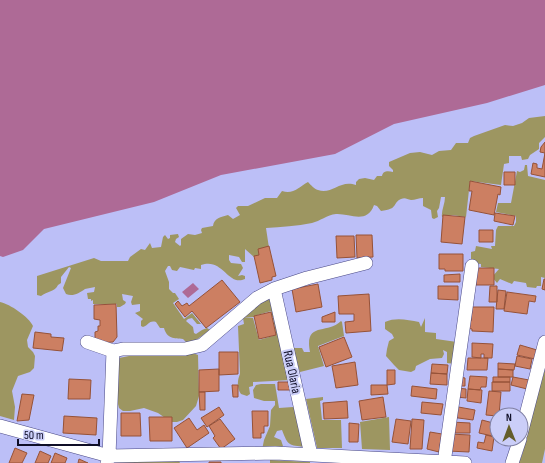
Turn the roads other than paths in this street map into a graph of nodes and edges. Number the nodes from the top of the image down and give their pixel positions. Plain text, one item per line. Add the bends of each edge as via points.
1 (366, 263) dead end
2 (472, 266) dead end
3 (274, 289) junction
4 (87, 342) dead end
5 (545, 342) edge
6 (113, 351) junction
7 (528, 407) edge
8 (0, 426) edge
9 (517, 447) edge
10 (310, 455) junction
11 (108, 460) edge
12 (444, 462) edge
13 (465, 463) edge
14 (512, 463) edge

1 - 3 street
2 - 12 street
3 - 6 street via 257,298 202,345
3 - 10 street, Rua Olaria
4 - 6 street
5 - 7 street
6 - 11 street
8 - 11 street
9 - 14 street
10 - 11 street via 275,453
10 - 12 street
12 - 13 street

